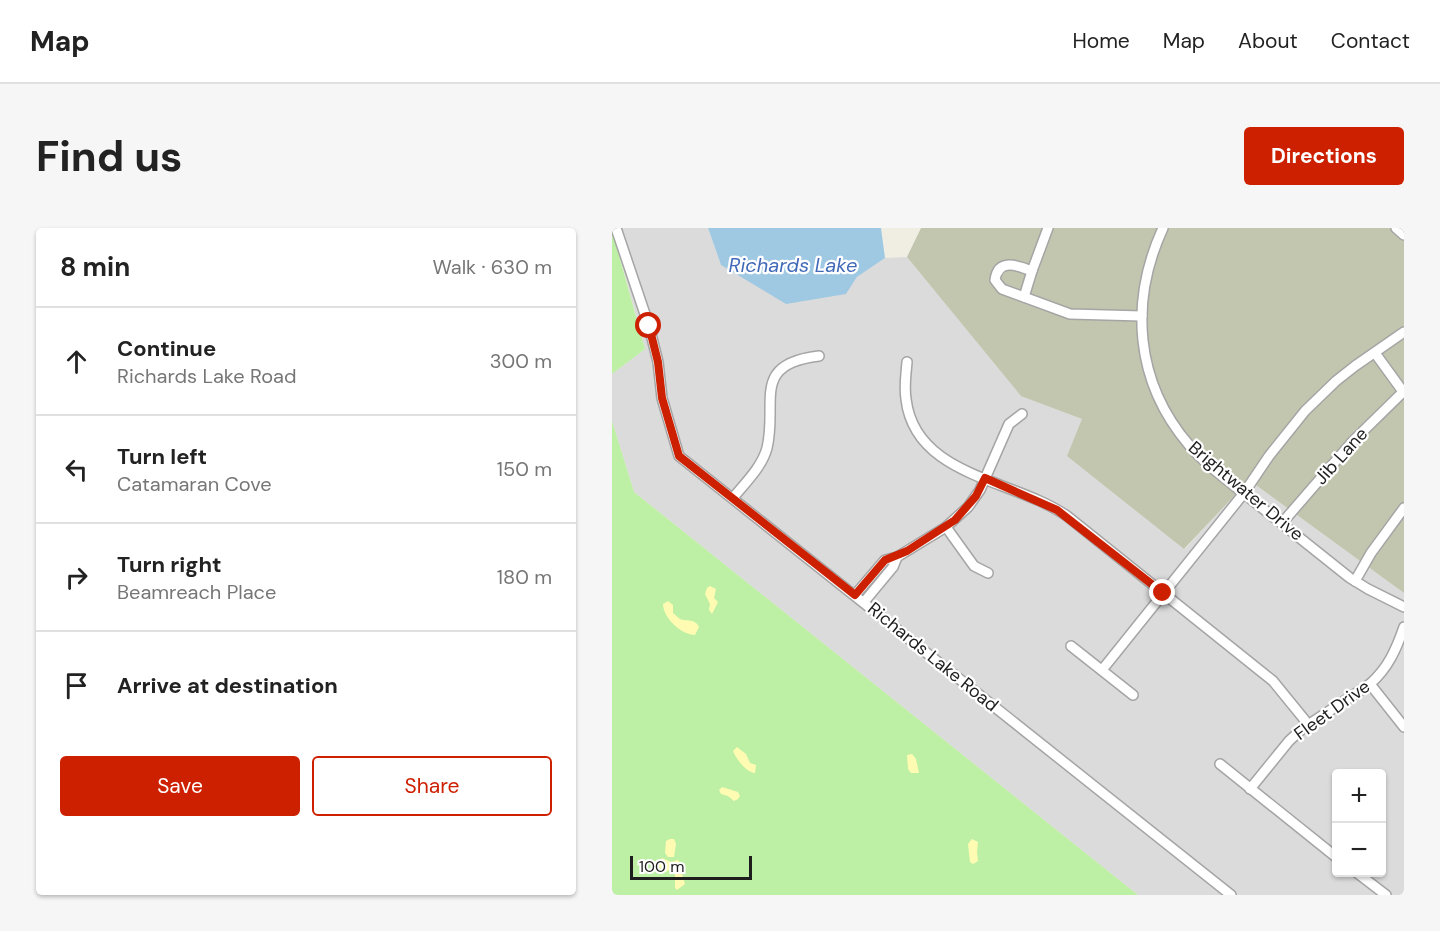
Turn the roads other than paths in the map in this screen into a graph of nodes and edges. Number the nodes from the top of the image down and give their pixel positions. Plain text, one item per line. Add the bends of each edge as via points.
1 (616, 228) edge
2 (1048, 228) edge
3 (1163, 228) edge
4 (1396, 228) edge
5 (1404, 235) edge
6 (1032, 271) junction
7 (1024, 297) junction
8 (1142, 316) junction
9 (1404, 332) edge
10 (1375, 353) junction
11 (819, 356) dead end
12 (907, 362) dead end
13 (1403, 392) edge
14 (1022, 414) dead end
15 (985, 478) junction
16 (1244, 493) junction
17 (733, 498) junction
18 (1404, 508) edge
19 (1281, 523) junction
20 (946, 527) junction
21 (897, 557) junction
22 (988, 573) dead end
23 (1355, 581) junction
24 (1163, 593) junction
25 (855, 595) junction
26 (864, 602) junction
27 (1404, 607) edge
28 (1404, 627) edge
29 (1071, 646) dead end
30 (1102, 670) junction
31 (1370, 684) junction
32 (1133, 695) dead end
33 (1308, 724) junction
34 (1404, 727) edge
35 (1220, 764) dead end
36 (1250, 789) junction
37 (1332, 854) edge
38 (1361, 877) edge
39 (1231, 895) edge
40 (1386, 895) edge

1 - 17 street, Richards Lake Road via 649,326 662,398 679,456
2 - 6 street
3 - 8 street, Brightwater Drive via 1148,268
4 - 5 street
6 - 7 street
6 - 7 street via 1004,264 996,275 1002,289
7 - 8 street via 1070,314
8 - 16 street, Brightwater Drive via 1150,376 1170,420 1203,459
9 - 10 street
10 - 13 street
10 - 16 street via 1336,381 1305,411
11 - 17 street via 793,360 775,378 763,458
12 - 15 street via 908,412 919,435 949,463
13 - 19 street, Jib Lane via 1353,441
14 - 15 street via 1009,424
15 - 20 street via 968,507
15 - 24 street via 1057,510
16 - 19 street, Brightwater Drive
16 - 24 street
17 - 25 street, Richards Lake Road
18 - 23 street
19 - 23 street, Brightwater Drive
20 - 21 street
20 - 22 street via 974,566
21 - 25 street via 885,560
21 - 26 street
23 - 27 street, Brightwater Drive
24 - 30 street
24 - 33 street via 1273,681
25 - 26 street, Richards Lake Road
26 - 39 street, Richards Lake Road
28 - 31 street, Fleet Drive via 1388,665
29 - 30 street
30 - 32 street
31 - 33 street, Fleet Drive
31 - 34 street
33 - 36 street, Fleet Drive via 1288,741
35 - 36 street
36 - 37 street
38 - 40 street

